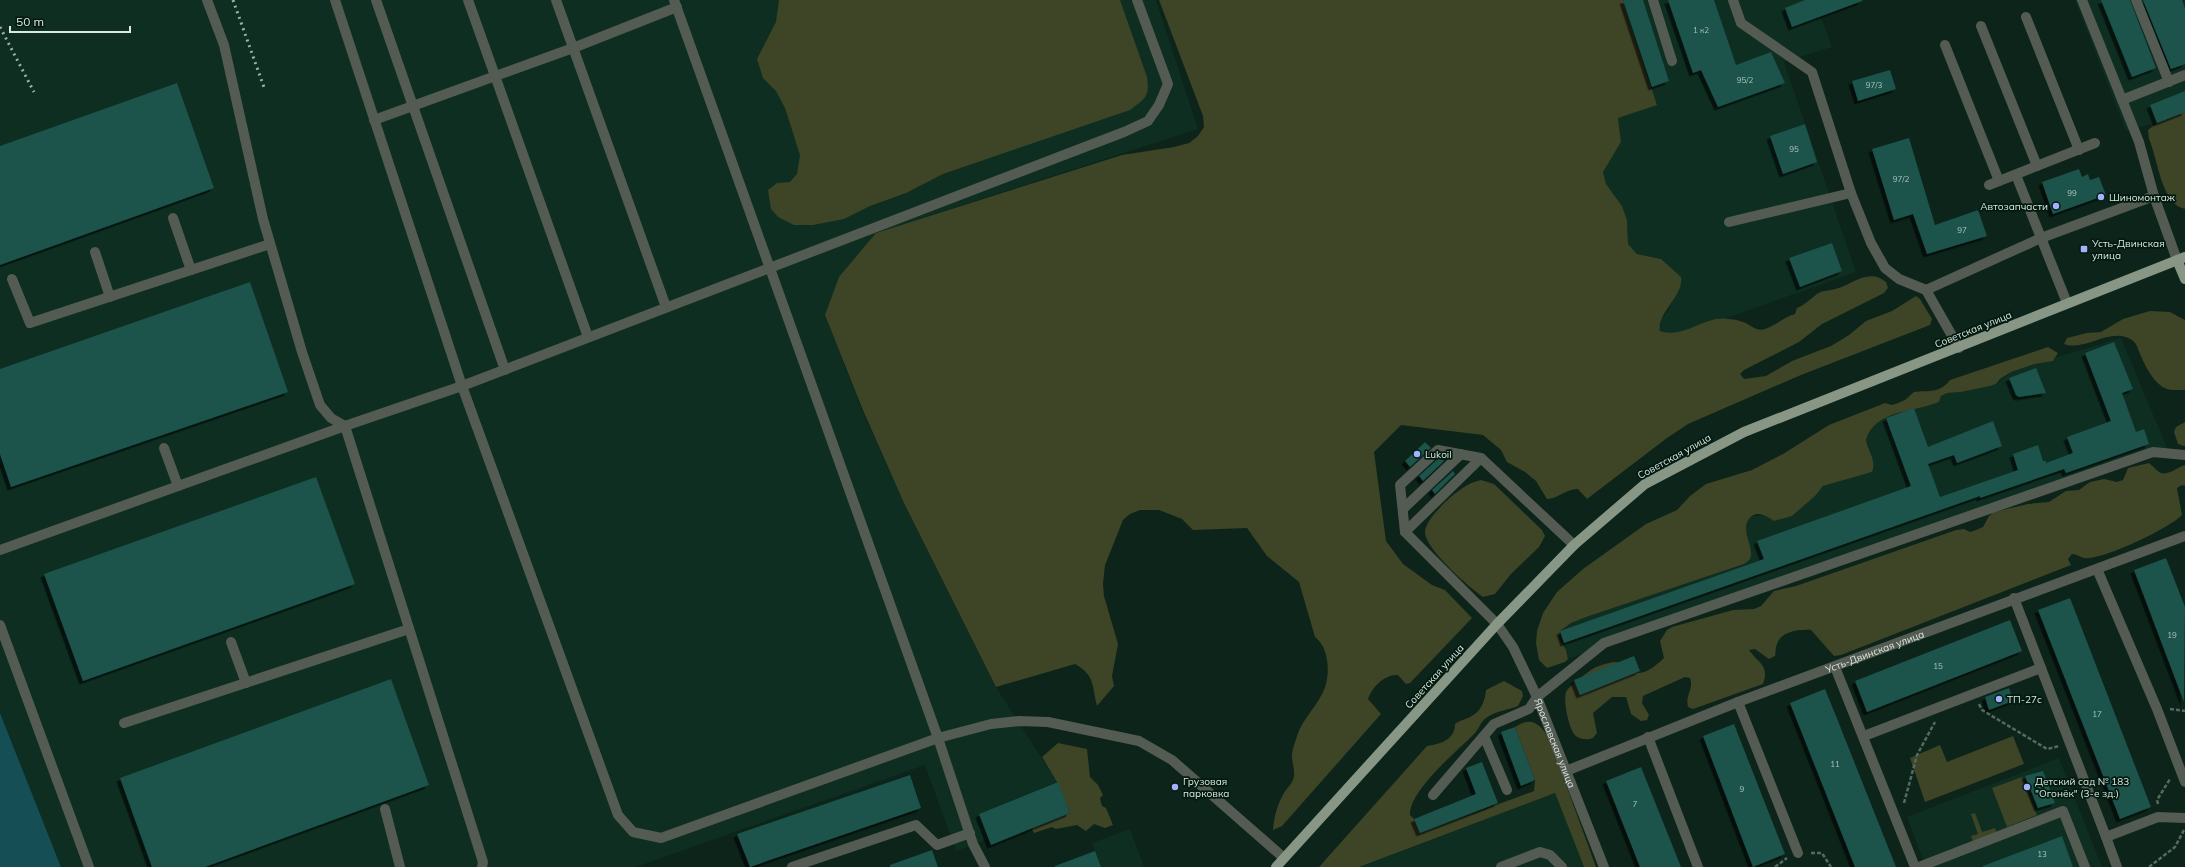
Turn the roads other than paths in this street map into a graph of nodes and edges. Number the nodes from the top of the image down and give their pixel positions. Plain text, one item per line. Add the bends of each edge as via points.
1 (207, 0) edge
2 (335, 0) edge
3 (376, 0) edge
4 (468, 0) edge
5 (556, 0) edge
6 (1137, 0) edge
7 (1653, 0) edge
8 (1733, 0) edge
9 (2082, 0) edge
10 (2136, 0) edge
11 (676, 3) edge
12 (2026, 17) dead end
13 (1981, 26) dead end
14 (1945, 45) dead end
15 (573, 48) junction
16 (1672, 61) dead end
17 (2185, 75) edge
18 (495, 76) junction
19 (2169, 82) junction
20 (2122, 100) junction
21 (414, 106) junction
22 (374, 120) junction
23 (2095, 143) dead end
24 (2079, 150) junction
25 (2037, 166) junction
26 (2016, 175) junction
27 (1999, 181) junction
28 (1989, 185) dead end
29 (1851, 193) junction
30 (2154, 196) junction
31 (173, 218) dead end
32 (1729, 222) dead end
33 (2041, 238) junction
34 (270, 244) junction
35 (95, 252) dead end
36 (2181, 258) edge
37 (770, 267) junction
38 (191, 270) junction
39 (12, 279) dead end
40 (2185, 279) edge
41 (1926, 290) junction
42 (110, 297) junction
43 (2067, 303) junction
44 (666, 307) junction
45 (588, 337) junction
46 (1959, 348) junction
47 (505, 370) junction
48 (462, 386) junction
49 (345, 426) junction
50 (164, 448) dead end
51 (1461, 454) junction
52 (2185, 455) edge
53 (1481, 458) junction
54 (178, 486) junction
55 (1403, 509) junction
56 (1405, 532) junction
57 (2185, 536) edge
58 (1574, 545) junction
59 (0, 550) edge
60 (2097, 569) junction
61 (2014, 598) junction
62 (1497, 624) junction
63 (0, 625) edge
64 (410, 629) junction
65 (231, 642) dead end
66 (1835, 667) junction
67 (2041, 668) junction
68 (246, 683) junction
69 (1537, 697) junction
70 (1738, 702) junction
71 (124, 723) dead end
72 (1484, 736) junction
73 (1864, 736) junction
74 (1648, 737) junction
75 (938, 738) junction
76 (1566, 771) junction
77 (2185, 782) edge
78 (1507, 790) dead end
79 (1433, 795) dead end
80 (385, 809) dead end
81 (2185, 818) edge
82 (970, 832) junction
83 (2106, 837) junction
84 (1798, 853) road end
85 (1284, 858) junction
86 (89, 867) edge
87 (400, 867) edge
88 (482, 867) edge
89 (792, 867) edge
90 (985, 867) edge
91 (1276, 867) edge
92 (1501, 867) edge
93 (1562, 867) edge
94 (1604, 867) edge
95 (1698, 867) edge
96 (1915, 867) edge
97 (1919, 867) edge
98 (2085, 867) edge
99 (2117, 867) edge

1 - 34 street via 224,44
2 - 22 street
3 - 21 street
4 - 18 street
5 - 15 street
6 - 37 street via 1168,84 1159,105 1148,121
7 - 16 street
8 - 29 street via 1741,23 1812,72
9 - 20 street
10 - 19 street
11 - 15 street
11 - 37 street
12 - 24 street
13 - 25 street
14 - 27 street
15 - 18 street
15 - 44 street
17 - 19 street
18 - 21 street
18 - 45 street
19 - 20 street
20 - 30 street via 2139,142
21 - 22 street
21 - 47 street
22 - 48 street
23 - 24 street
24 - 25 street
25 - 26 street
26 - 27 street
26 - 33 street
27 - 28 street
29 - 32 street
29 - 41 street via 1871,243 1885,268 1899,279
30 - 33 street
30 - 36 street
31 - 38 street
33 - 41 street
33 - 43 street
34 - 38 street
34 - 49 street via 320,405 331,418
35 - 42 street
36 - 40 main road
36 - 43 main road, Советская улица
37 - 44 street
37 - 75 street
38 - 42 street
39 - 42 street via 30,323
41 - 46 street
43 - 46 main road, Советская улица
44 - 45 street
45 - 47 street
46 - 58 main road, Советская улица via 1744,432 1645,484
47 - 48 street
48 - 49 street
48 - 75 street via 618,815 633,832 661,838
49 - 54 street
49 - 64 street
50 - 54 street
51 - 53 street
51 - 55 street
51 - 55 street via 1438,450 1400,485
52 - 69 street via 2153,452 1604,643
53 - 56 street
53 - 58 street
54 - 59 street
55 - 56 street
56 - 62 street, Ярославская улица
57 - 60 street, Усть-Двинская улица
58 - 62 main road, Советская улица
60 - 61 street, Усть-Двинская улица
60 - 77 street
61 - 66 street, Усть-Двинская улица
61 - 67 street
62 - 69 street, Ярославская улица via 1513,647
62 - 85 main road, Советская улица
63 - 86 street
64 - 68 street
64 - 88 street via 483,862
65 - 68 street
66 - 70 street, Усть-Двинская улица
66 - 73 street
67 - 73 street
67 - 83 street
68 - 71 street
69 - 72 street via 1529,709 1494,724
69 - 76 street, Ярославская улица
70 - 74 street, Усть-Двинская улица
70 - 84 street
72 - 78 street
72 - 79 street
73 - 96 street
74 - 76 street, Усть-Двинская улица
74 - 95 street
75 - 82 street
75 - 85 street via 991,724 1019,721 1048,722 1139,740 1172,760
76 - 94 street, Ярославская улица
80 - 87 street
81 - 83 street via 2158,817
82 - 89 street via 936,845 916,825
82 - 90 street
83 - 99 street
85 - 91 main road, Советская улица
92 - 93 street via 1540,852 1550,855
97 - 98 street via 2063,811

